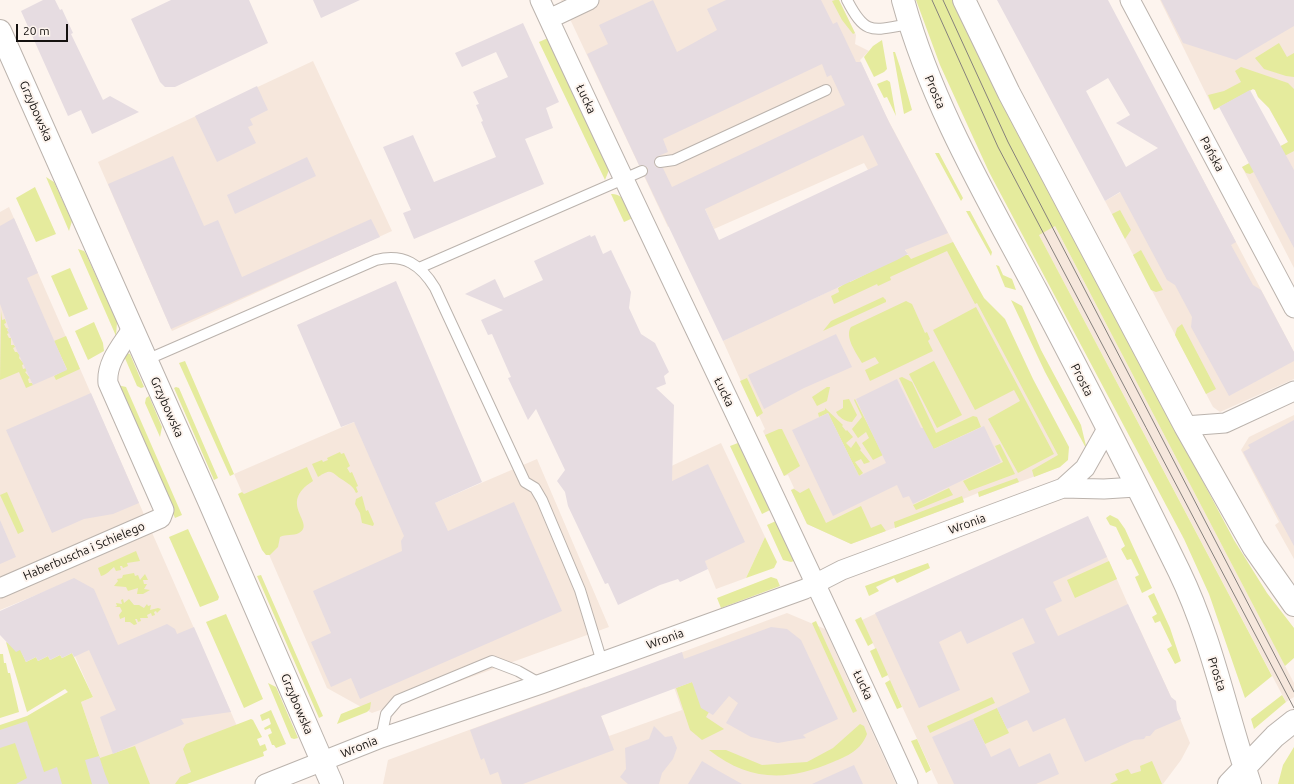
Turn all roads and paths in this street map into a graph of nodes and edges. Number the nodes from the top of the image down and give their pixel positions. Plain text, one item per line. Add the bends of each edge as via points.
1 (540, 0) edge
2 (589, 0) edge
3 (847, 0) edge
4 (903, 0) edge
5 (964, 0) edge
6 (1130, 0) edge
7 (549, 19) junction
8 (910, 24) junction
9 (0, 31) edge
10 (826, 90) dead end
11 (660, 162) dead end
12 (642, 172) dead end
13 (624, 180) junction
14 (419, 268) junction
15 (1294, 308) edge
16 (132, 328) junction
17 (146, 360) junction
18 (1294, 391) edge
19 (1185, 426) junction
20 (1107, 429) junction
21 (1136, 487) junction
22 (1063, 488) junction
23 (816, 583) junction
24 (1, 585) edge
25 (1294, 605) edge
26 (602, 662) junction
27 (541, 684) junction
28 (1294, 721) edge
29 (381, 738) junction
30 (322, 762) junction
31 (1248, 776) edge
32 (265, 784) edge
33 (332, 784) edge
34 (908, 784) edge
35 (1228, 784) edge

1 - 7 street, Łucka
2 - 7 street
3 - 8 lane via 858,20 871,29
4 - 8 main road, Prosta
5 - 19 main road
6 - 15 street, Pańska
7 - 13 street, Łucka
8 - 20 main road, Prosta via 940,103 976,178
9 - 16 main road, Grzybowska
10 - 11 lane via 674,160
12 - 13 lane
13 - 14 lane
13 - 23 street, Łucka
14 - 17 lane via 402,259 376,260
14 - 26 lane via 425,272 435,288 525,482 535,488 542,500 580,590
16 - 17 main road, Grzybowska
16 - 24 street, Haberbuscha i Schielego via 113,358 108,371 108,383 164,510 160,518
17 - 30 main road, Grzybowska
18 - 19 street via 1225,423
19 - 25 main road via 1254,548
20 - 21 main road, Prosta
20 - 22 street, Wronia via 1085,468
21 - 22 street, Wronia
21 - 31 main road, Prosta via 1187,590 1222,689
22 - 23 street, Wronia via 842,570
23 - 26 street, Wronia
23 - 34 street, Łucka
26 - 27 street, Wronia
27 - 29 street, Wronia
27 - 29 lane via 492,661 398,700 386,714
28 - 31 main road via 1275,736
29 - 30 street, Wronia
30 - 32 street, Wronia
30 - 33 main road, Grzybowska
31 - 35 main road

